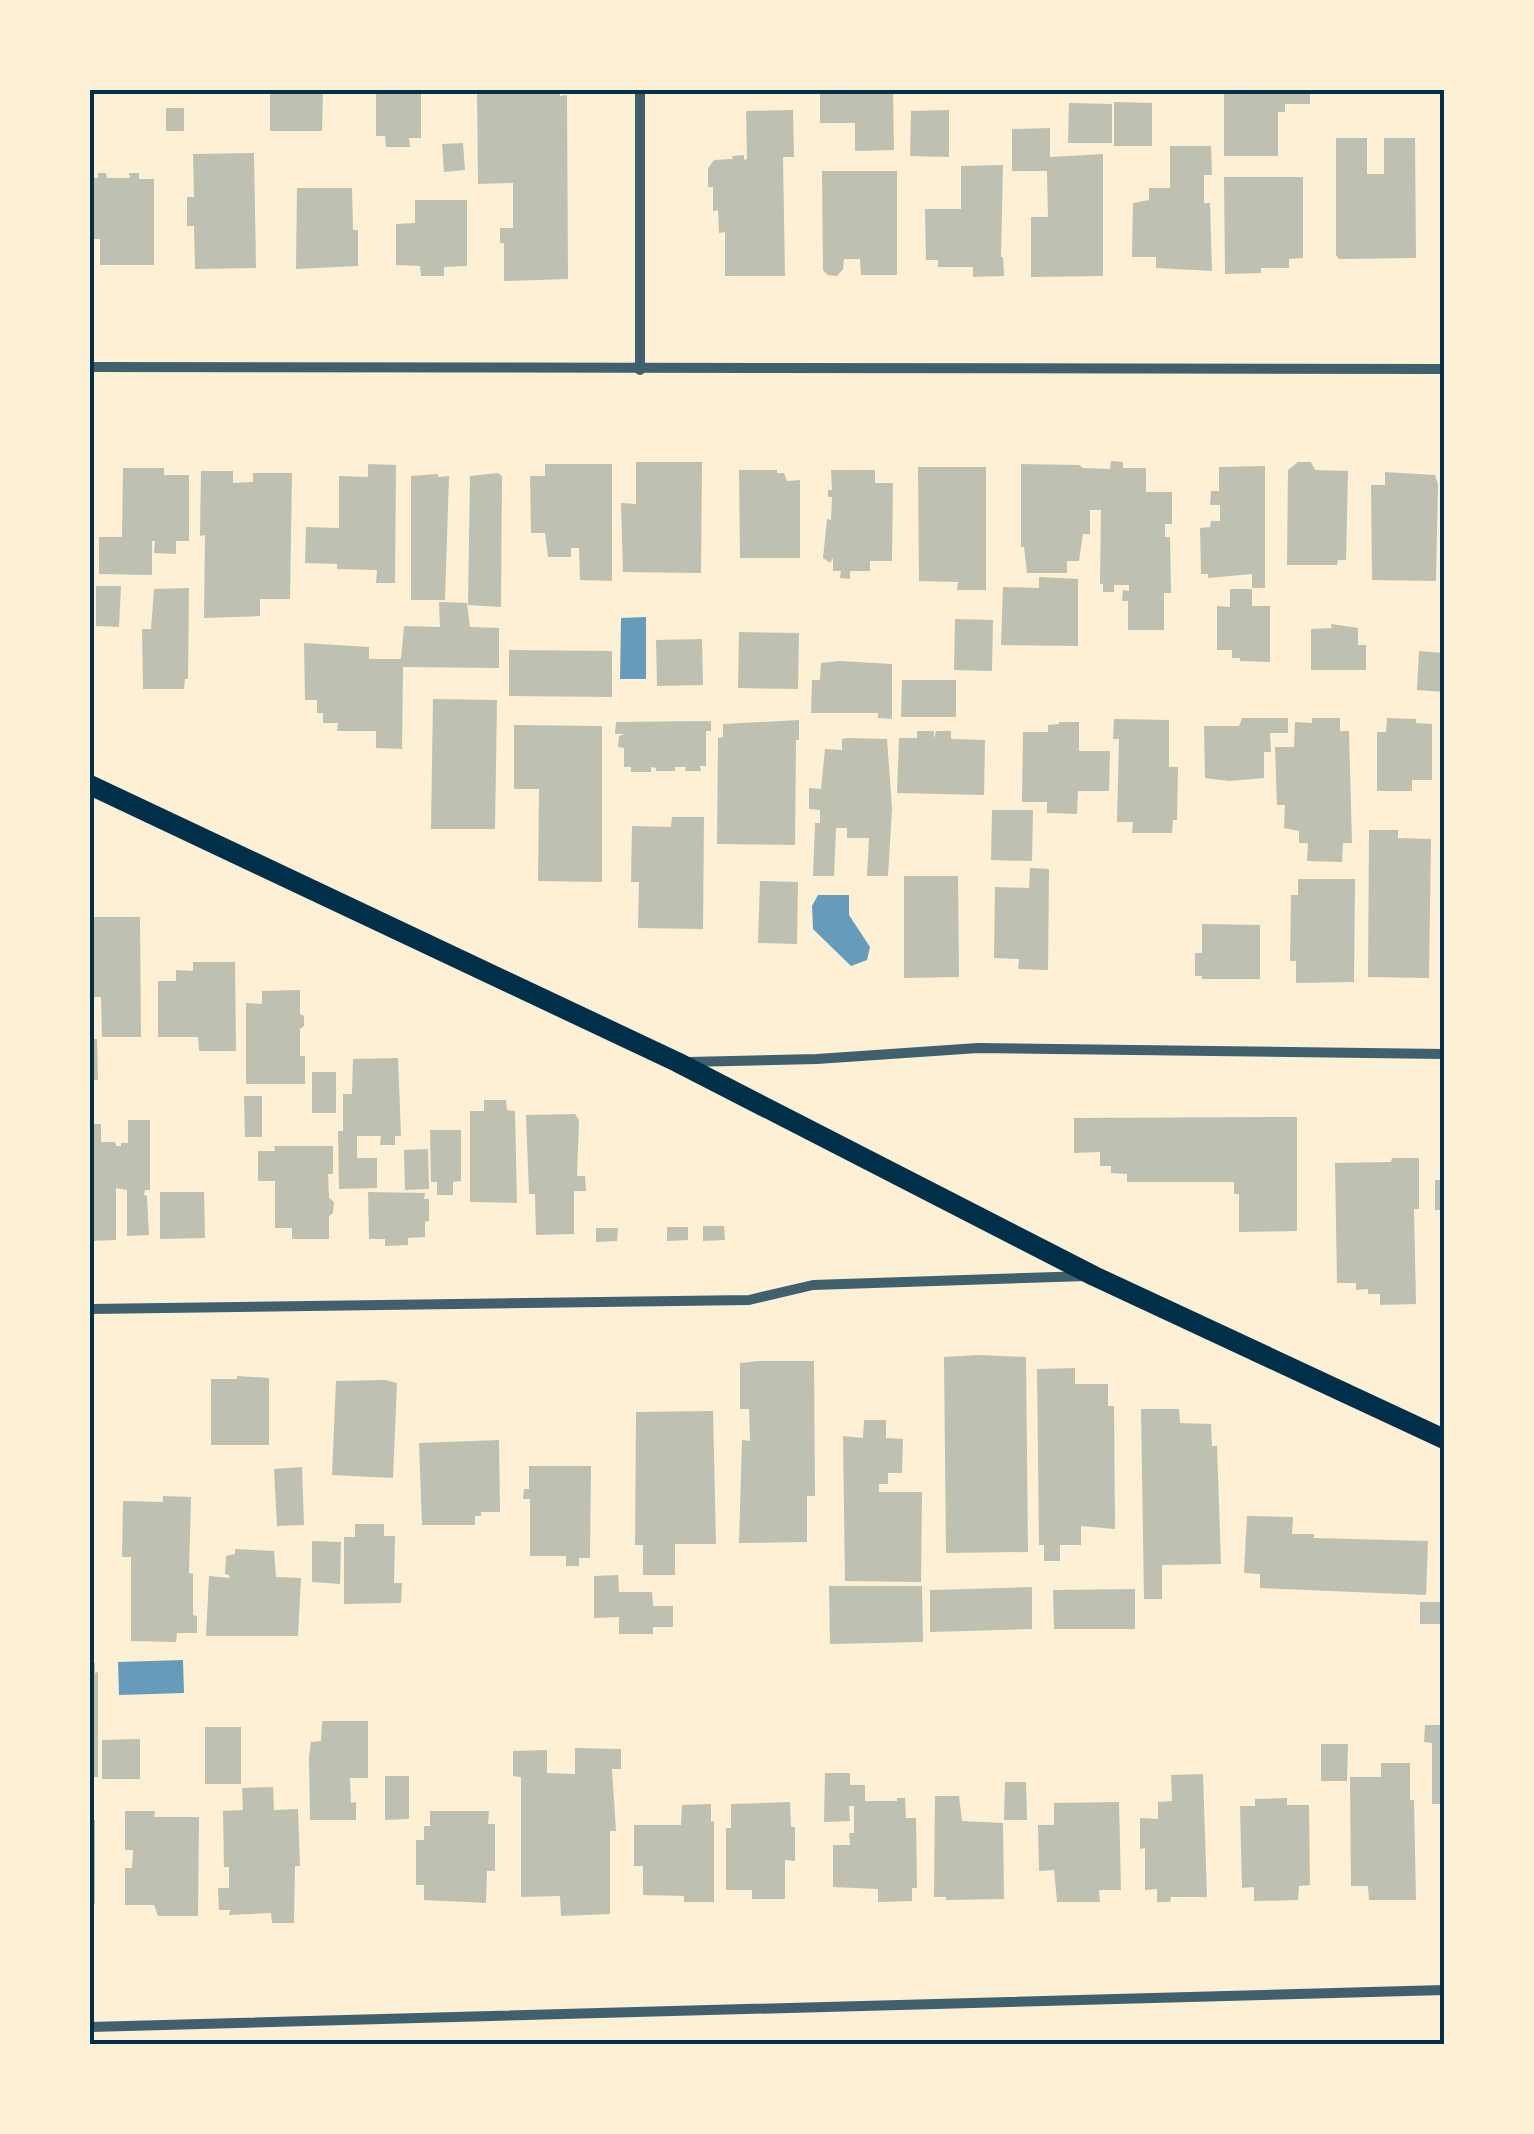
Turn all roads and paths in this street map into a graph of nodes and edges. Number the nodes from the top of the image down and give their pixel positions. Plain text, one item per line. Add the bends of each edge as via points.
1 (640, 90) edge
2 (90, 367) edge
3 (1444, 369) edge
4 (640, 370) junction
5 (90, 785) edge
6 (1444, 1054) edge
7 (677, 1062) junction
8 (1094, 1276) junction
9 (90, 1309) edge
10 (1444, 1439) edge
11 (1444, 1990) edge
12 (90, 2027) edge

1 - 4 street
2 - 4 street
3 - 4 street
5 - 7 main road
6 - 7 street via 978,1048
7 - 8 main road
8 - 9 street via 813,1285 749,1300
8 - 10 main road
11 - 12 street

